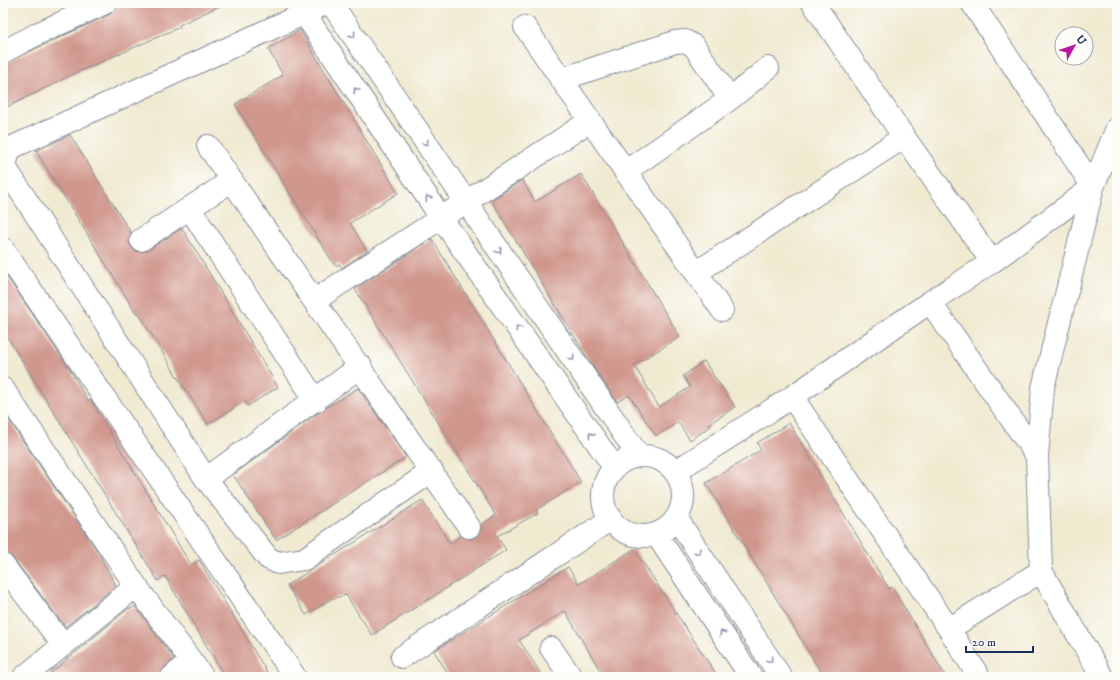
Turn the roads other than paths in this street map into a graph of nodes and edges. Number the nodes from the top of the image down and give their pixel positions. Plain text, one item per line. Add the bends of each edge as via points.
1 (105, 3) edge
2 (327, 3) edge
3 (331, 3) edge
4 (813, 3) edge
5 (972, 3) edge
6 (304, 13) junction
7 (525, 26) dead end
8 (3, 52) edge
9 (768, 68) dead end
10 (562, 79) junction
11 (730, 99) junction
12 (590, 121) junction
13 (1117, 128) edge
14 (904, 138) junction
15 (208, 146) dead end
16 (625, 172) junction
17 (231, 181) junction
18 (1093, 187) junction
19 (466, 202) junction
20 (190, 209) junction
21 (442, 219) junction
22 (141, 240) dead end
23 (3, 249) edge
24 (992, 262) junction
25 (696, 272) junction
26 (315, 300) junction
27 (930, 302) junction
28 (722, 310) dead end
29 (361, 366) junction
30 (5, 396) edge
31 (792, 397) junction
32 (316, 401) junction
33 (638, 455) junction
34 (1037, 456) junction
35 (614, 467) junction
36 (432, 471) junction
37 (676, 471) junction
38 (206, 479) junction
39 (677, 519) junction
40 (611, 520) junction
41 (469, 527) dead end
42 (656, 534) junction
43 (3, 565) edge
44 (1041, 571) junction
45 (136, 586) junction
46 (10, 589) edge
47 (949, 629) junction
48 (63, 645) junction
49 (552, 648) dead end
50 (402, 657) dead end
51 (197, 669) edge
52 (24, 677) edge
53 (172, 677) edge
54 (295, 677) edge
55 (571, 677) edge
56 (751, 677) edge
57 (781, 677) edge
58 (979, 677) edge
59 (1102, 677) edge

1 - 8 street
2 - 6 street
3 -> 19 street
4 - 14 street
5 - 18 street
21 -> 6 street
6 - 38 street via 12,147 6,160 10,174
7 - 10 street
9 - 11 street
10 - 11 street via 685,41 694,46
10 - 12 street
11 - 16 street
12 - 16 street
12 - 19 street
13 - 18 street
14 - 24 street
14 - 25 street
15 - 17 street
16 - 25 street
17 - 20 street
17 - 26 street
18 - 24 street
18 - 34 street via 1043,388
19 - 21 street
19 -> 33 street
20 - 22 street
20 - 32 street
21 - 26 street
35 -> 21 street
23 - 54 street
24 - 27 street
25 - 28 street
26 - 29 street
27 - 31 street
27 - 34 street
29 - 32 street
29 - 36 street
30 - 45 street
31 - 37 street
31 - 47 street
32 - 38 street
33 - 35 street via 625,459
33 - 37 street via 653,456 666,461
34 - 44 street
35 - 40 street via 606,479 603,492 604,507
36 - 38 street via 304,559 278,563 268,558
36 - 41 street
37 - 39 street via 682,482 684,495
39 - 42 street via 668,528
39 -> 57 street
40 - 42 street via 631,534
40 - 50 street
56 -> 42 street
43 - 46 street
44 - 47 street
44 - 59 street
45 - 48 street
45 - 51 street
46 - 48 street
47 - 58 street
48 - 52 street
49 - 55 street
51 - 53 street

